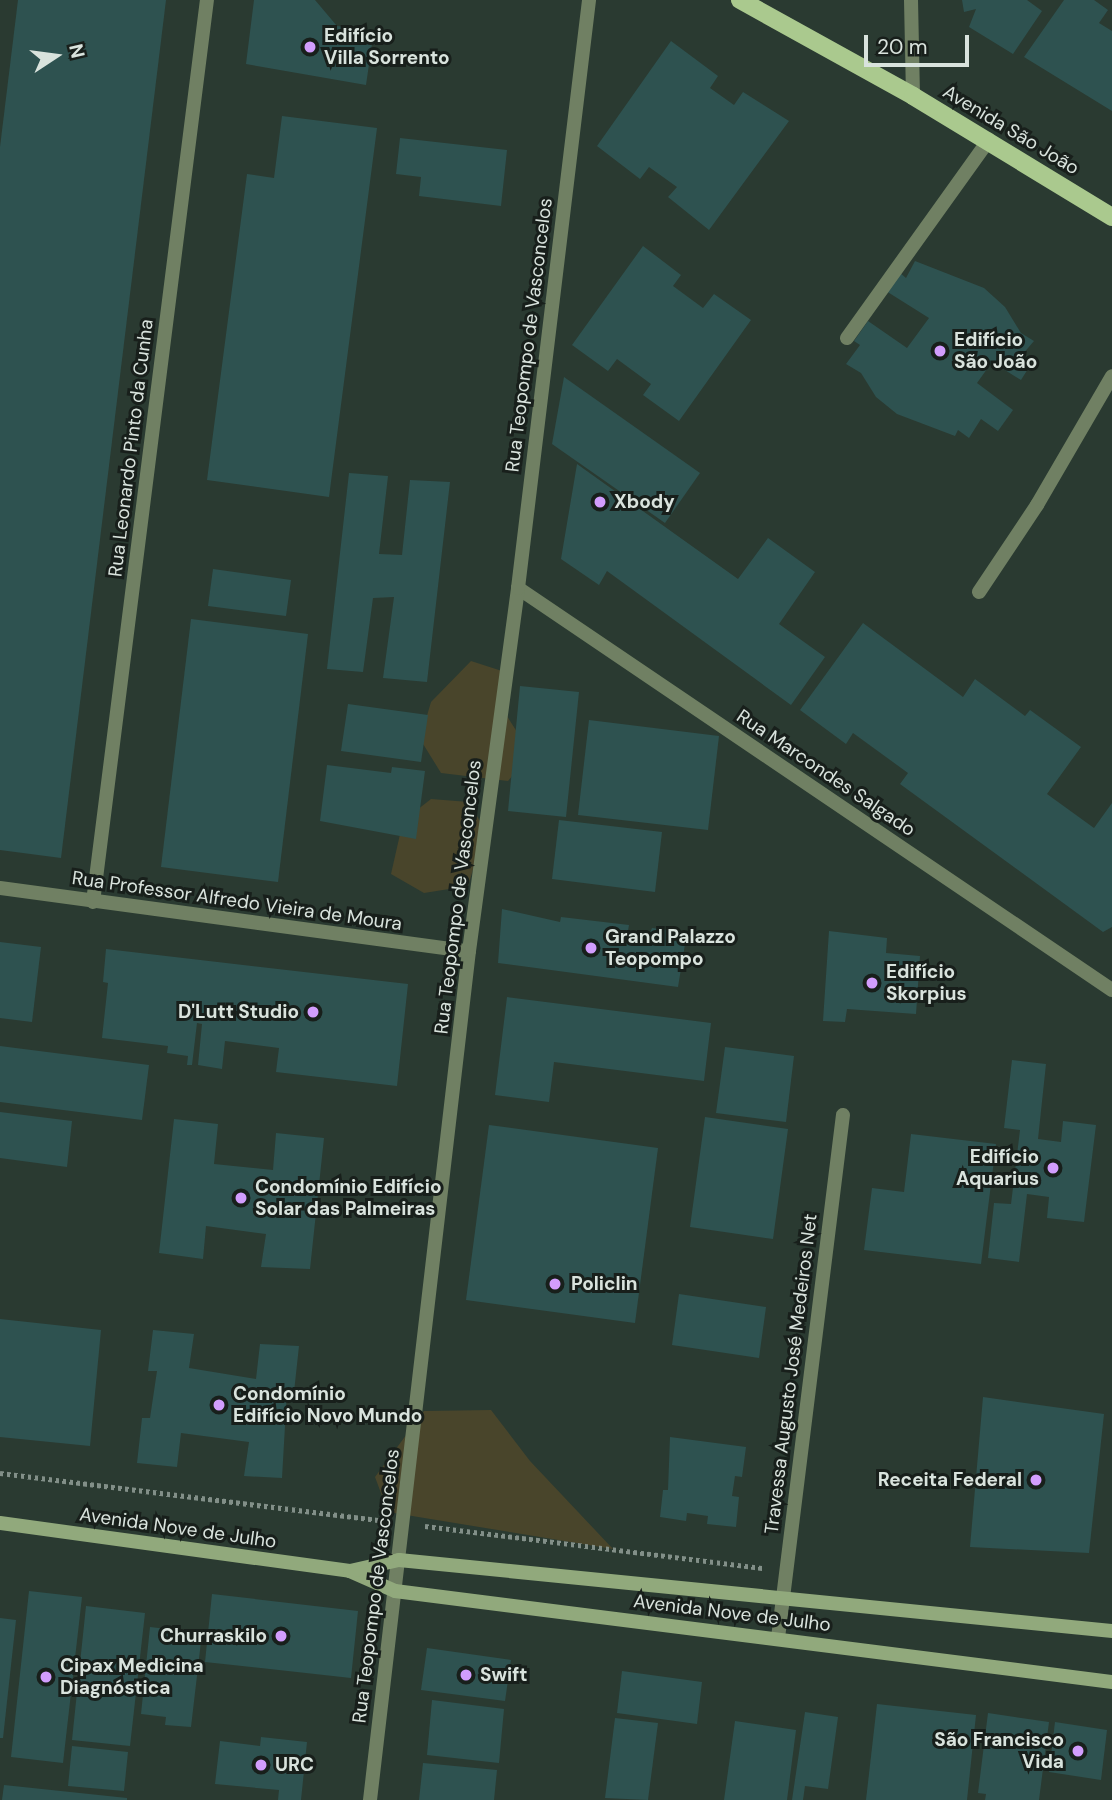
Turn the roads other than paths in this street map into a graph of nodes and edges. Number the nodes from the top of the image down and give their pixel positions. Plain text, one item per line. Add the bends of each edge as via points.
1 (207, 0) edge
2 (589, 0) edge
3 (740, 0) edge
4 (911, 0) edge
5 (913, 96) junction
6 (989, 140) junction
7 (1112, 217) edge
8 (847, 338) dead end
9 (1112, 376) edge
10 (518, 588) junction
11 (979, 592) dead end
12 (0, 888) edge
13 (93, 902) junction
14 (469, 951) junction
15 (1112, 990) edge
16 (842, 1115) dead end
17 (0, 1523) edge
18 (399, 1560) junction
19 (350, 1571) junction
20 (395, 1591) junction
21 (783, 1596) junction
22 (1112, 1632) edge
23 (778, 1638) junction
24 (1112, 1682) edge
25 (370, 1800) edge

1 - 13 street, Rua Leonardo Pinto da Cunha
2 - 10 street, Rua Teopompo de Vasconcelos
3 - 5 main road, Avenida São João
4 - 5 street
5 - 6 main road, Avenida São João
6 - 7 main road, Avenida São João
6 - 8 street
9 - 11 street via 1037,505
10 - 14 street, Rua Teopompo de Vasconcelos
10 - 15 street, Rua Marcondes Salgado
12 - 13 street, Rua Professor Alfredo Vieira de Moura
13 - 14 street, Rua Professor Alfredo Vieira de Moura
14 - 18 street, Rua Teopompo de Vasconcelos
16 - 21 street, Travessa Augusto José Medeiros Net
17 - 19 main road, Avenida Nove de Julho
18 - 19 main road, Avenida Nove de Julho
18 - 20 street, Rua Teopompo de Vasconcelos
18 - 21 main road, Avenida Nove de Julho
19 - 20 main road, Avenida Nove de Julho
20 - 23 main road, Avenida Nove de Julho
20 - 25 street, Rua Teopompo de Vasconcelos
21 - 22 main road, Avenida Nove de Julho
21 - 23 street, Travessa Augusto José Medeiros Net
23 - 24 main road, Avenida Nove de Julho

